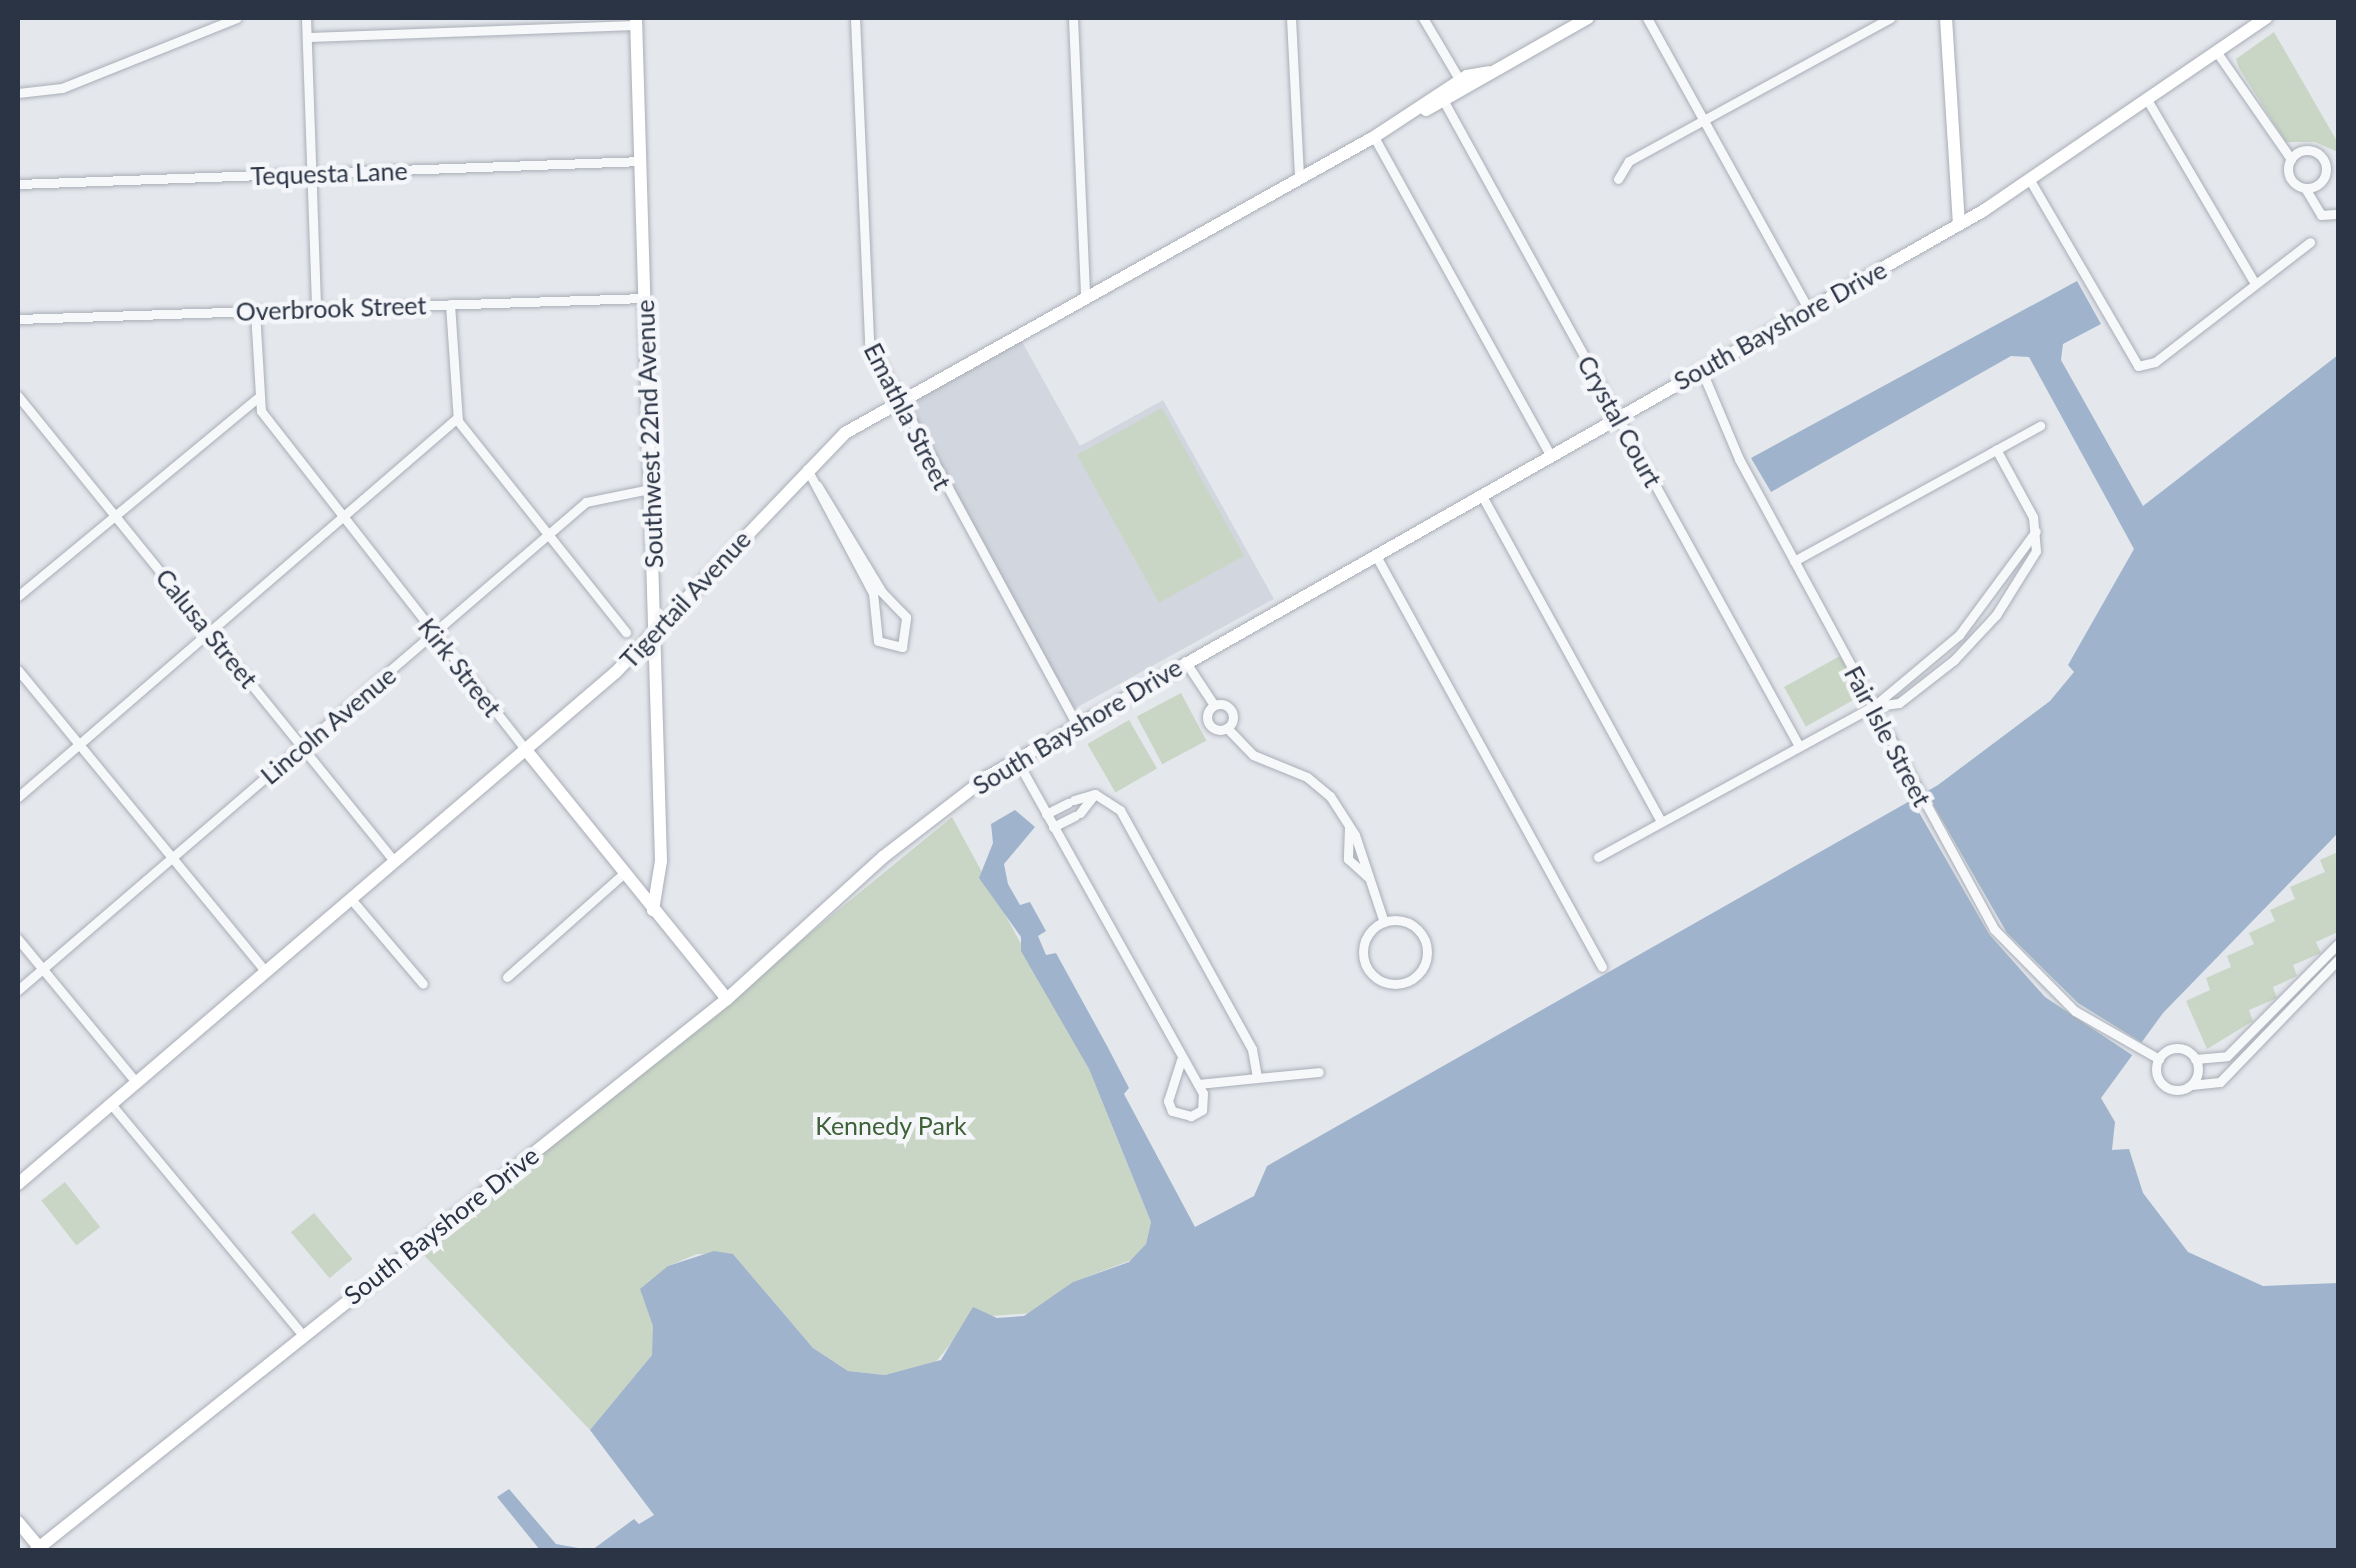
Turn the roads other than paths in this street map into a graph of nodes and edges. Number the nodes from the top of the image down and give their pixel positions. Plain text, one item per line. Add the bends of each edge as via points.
1 (237, 18) edge
2 (306, 18) edge
3 (855, 18) edge
4 (1072, 18) edge
5 (1291, 18) edge
6 (1423, 18) edge
7 (1588, 18) edge
8 (1647, 18) edge
9 (1890, 18) edge
10 (1946, 18) edge
11 (2266, 18) edge
12 (636, 21) edge
13 (1566, 23) edge
14 (307, 37) junction
15 (2218, 54) junction
16 (1462, 85) junction
17 (18, 93) edge
18 (1442, 99) junction
19 (2149, 102) junction
20 (1705, 121) junction
21 (1374, 137) junction
22 (2290, 160) junction
23 (2338, 160) edge
24 (641, 161) junction
25 (2325, 163) junction
26 (312, 173) junction
27 (1298, 178) junction
28 (1618, 178) dead end
29 (2032, 182) junction
30 (18, 184) edge
31 (2305, 188) junction
32 (2335, 214) dead end
33 (1959, 224) junction
34 (2310, 242) dead end
35 (2253, 280) junction
36 (1085, 296) junction
37 (644, 298) junction
38 (450, 304) junction
39 (316, 308) junction
40 (1809, 310) junction
41 (254, 311) junction
42 (18, 319) edge
43 (1701, 369) junction
44 (257, 398) junction
45 (19, 400) edge
46 (895, 400) junction
47 (1618, 415) junction
48 (457, 418) junction
49 (2040, 426) dead end
50 (1996, 449) junction
51 (1548, 453) junction
52 (807, 469) junction
53 (818, 485) junction
54 (650, 489) junction
55 (1480, 491) junction
56 (115, 514) junction
57 (342, 518) junction
58 (550, 536) junction
59 (1375, 554) junction
60 (1794, 561) junction
61 (654, 590) junction
62 (18, 596) edge
63 (683, 602) junction
64 (209, 631) junction
65 (626, 632) dead end
66 (435, 634) junction
67 (656, 634) junction
68 (628, 661) junction
69 (1186, 661) junction
70 (18, 670) edge
71 (657, 672) junction
72 (1214, 706) junction
73 (1874, 706) junction
74 (1075, 722) junction
75 (1227, 728) junction
76 (78, 744) junction
77 (303, 746) junction
78 (1799, 746) junction
79 (526, 750) junction
80 (1016, 758) junction
81 (1095, 794) junction
82 (18, 797) edge
83 (1046, 814) junction
84 (1661, 822) junction
85 (1054, 827) junction
86 (1598, 857) dead end
87 (172, 858) junction
88 (395, 862) junction
89 (623, 874) junction
90 (352, 899) junction
91 (653, 910) junction
92 (1384, 922) junction
93 (18, 939) edge
94 (2338, 944) edge
95 (2338, 960) edge
96 (1602, 967) dead end
97 (42, 968) junction
98 (265, 971) junction
99 (506, 978) dead end
100 (424, 984) dead end
101 (18, 990) edge
102 (727, 999) junction
103 (2159, 1058) junction
104 (2196, 1059) junction
105 (1182, 1060) junction
106 (1319, 1072) dead end
107 (1257, 1078) junction
108 (136, 1082) junction
109 (1198, 1084) junction
110 (2191, 1086) junction
111 (111, 1104) junction
112 (18, 1184) edge
113 (302, 1334) junction
114 (18, 1522) edge
115 (36, 1550) edge

1 - 17 street via 62,88
2 - 14 street
3 - 46 street, Emathla Street via 865,327
4 - 36 street
5 - 27 street
6 - 16 street
7 - 13 street, Tigertail Avenue
8 - 20 street
9 - 20 street
10 - 33 street
11 - 15 street, South Bayshore Drive
12 - 14 street
12 - 24 street, Southwest 22nd Avenue
13 - 16 street, Tigertail Avenue
14 - 26 street
15 - 19 street, South Bayshore Drive
15 - 22 street
16 - 18 street, Tigertail Avenue
18 - 21 street, Tigertail Avenue
18 - 47 street, Crystal Court
19 - 29 street, South Bayshore Drive
19 - 35 street
20 - 28 street via 1630,161
20 - 40 street
21 - 27 street, Tigertail Avenue
21 - 51 street
22 - 25 street via 2307,150
22 - 31 street via 2292,180
23 - 25 street
24 - 26 street, Tequesta Lane
24 - 37 street, Southwest 22nd Avenue
25 - 31 street via 2322,181
26 - 30 street, Tequesta Lane
26 - 39 street
27 - 36 street, Tigertail Avenue
29 - 33 street, South Bayshore Drive
29 - 35 street via 2129,359 2140,367 2155,362
31 - 32 street via 2321,215
33 - 40 street, South Bayshore Drive
34 - 35 street
36 - 46 street, Tigertail Avenue
37 - 38 street, Overbrook Street
37 - 54 street, Southwest 22nd Avenue
38 - 39 street, Overbrook Street
38 - 48 street
39 - 41 street, Overbrook Street
40 - 43 street, South Bayshore Drive
41 - 42 street, Overbrook Street
41 - 44 street
43 - 47 street, South Bayshore Drive
43 - 60 street, Fair Isle Street via 1734,450
44 - 56 street
44 - 57 street, Kirk Street
45 - 56 street, Calusa Street
46 - 52 street, Tigertail Avenue
46 - 74 street, Emathla Street
47 - 51 street, South Bayshore Drive
47 - 78 street, Crystal Court
48 - 57 street
48 - 58 street
49 - 50 street
50 - 60 street
50 - 73 street via 2036,531 2031,560 1982,632 1919,690 1899,703
51 - 55 street, South Bayshore Drive
52 - 53 street
52 - 63 street, Tigertail Avenue
53 - 53 street via 873,593 876,636 886,646 902,646 906,617 882,592
54 - 58 street, Lincoln Avenue via 595,497
54 - 61 street, Southwest 22nd Avenue
55 - 59 street, South Bayshore Drive
55 - 84 street
56 - 62 street
56 - 64 street, Calusa Street
57 - 64 street
57 - 66 street, Kirk Street
58 - 65 street
58 - 66 street, Lincoln Avenue
59 - 69 street, South Bayshore Drive
59 - 96 street
60 - 73 street, Fair Isle Street
61 - 63 street
61 - 67 street, Southwest 22nd Avenue
63 - 67 street, Tigertail Avenue
64 - 76 street
64 - 77 street, Calusa Street
66 - 77 street, Lincoln Avenue
66 - 79 street, Kirk Street
67 - 68 street, Tigertail Avenue
67 - 71 street, Southwest 22nd Avenue
68 - 71 street
68 - 79 street, Tigertail Avenue
69 - 72 street
69 - 74 street, South Bayshore Drive
70 - 76 street
71 - 91 street, Southwest 22nd Avenue via 662,869
72 - 75 street via 1230,710
72 - 75 street via 1210,724
73 - 78 street
73 - 103 street, Fair Isle Street via 1975,898 2020,960 2075,1011
74 - 80 street, South Bayshore Drive
75 - 92 street via 1253,755 1318,784 1349,827
76 - 82 street
76 - 87 street
77 - 87 street, Lincoln Avenue
77 - 88 street, Calusa Street
78 - 84 street
79 - 88 street, Tigertail Avenue
79 - 89 street, Kirk Street
80 - 83 street
80 - 102 street, South Bayshore Drive via 922,824
81 - 83 street
81 - 85 street
81 - 107 street via 1117,807 1134,833 1249,1042
83 - 85 street
84 - 86 street
85 - 105 street
87 - 97 street, Lincoln Avenue
87 - 98 street
88 - 90 street, Tigertail Avenue
89 - 91 street, Kirk Street
89 - 99 street
90 - 98 street, Tigertail Avenue
90 - 100 street
91 - 102 street, Kirk Street
92 - 92 street via 1365,940 1364,963 1380,981 1410,981 1426,962 1423,936 1403,921
93 - 97 street
94 - 104 street via 2227,1056
95 - 110 street via 2220,1082
97 - 101 street, Lincoln Avenue
97 - 108 street
98 - 108 street, Tigertail Avenue
102 - 113 street, South Bayshore Drive
103 - 104 street via 2177,1048
103 - 110 street via 2161,1083 2172,1090
104 - 110 street
105 - 109 street
105 - 109 street via 1168,1095 1172,1111 1191,1116 1202,1110
106 - 107 street
107 - 109 street
108 - 111 street, Tigertail Avenue
111 - 112 street, Tigertail Avenue
111 - 113 street
113 - 115 street, South Bayshore Drive
114 - 115 street

